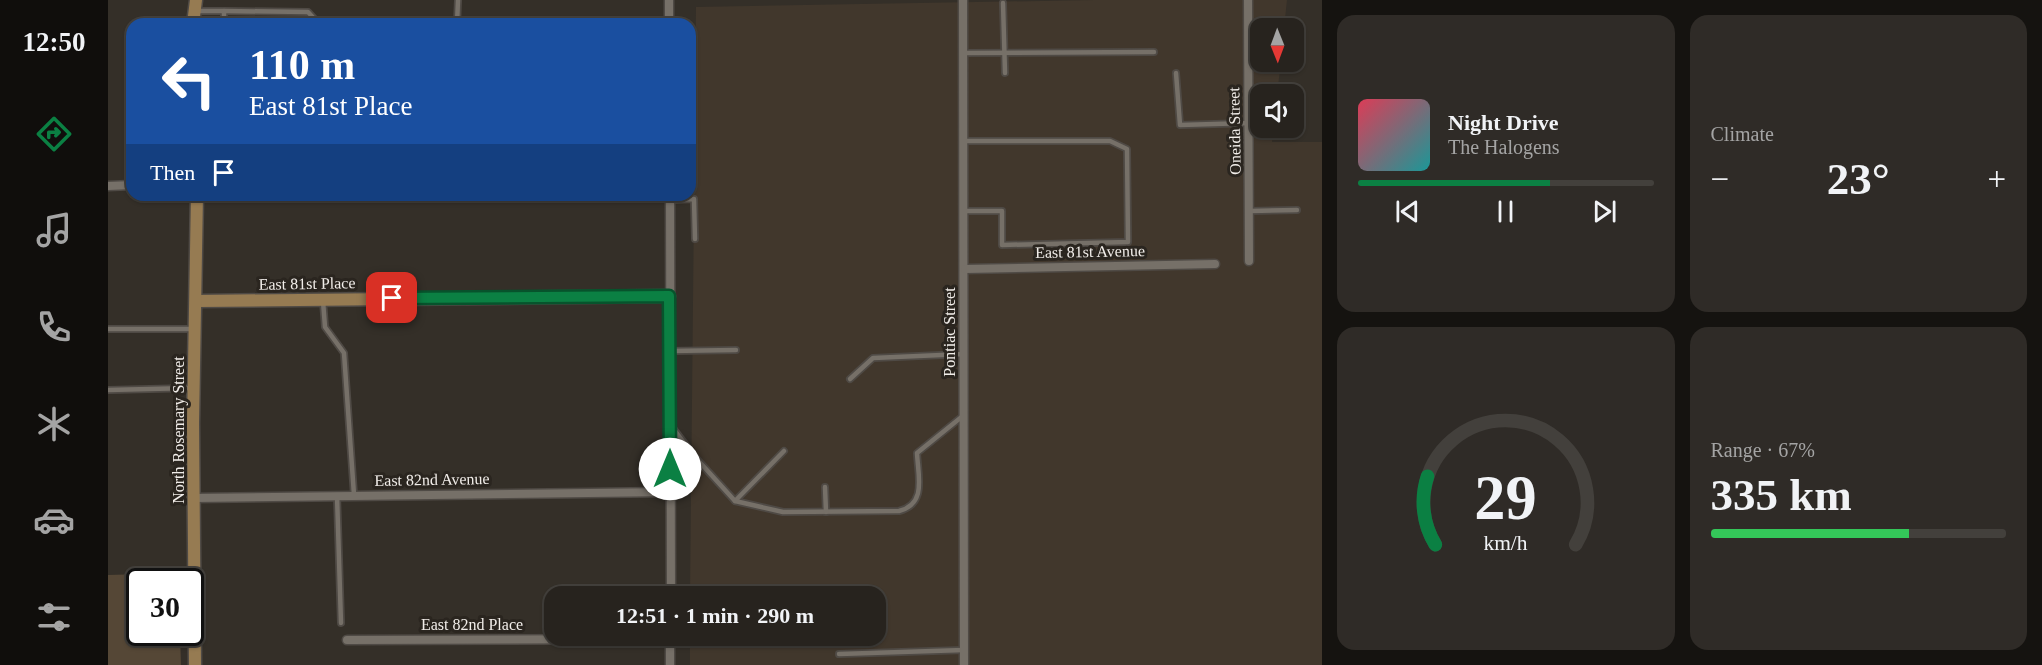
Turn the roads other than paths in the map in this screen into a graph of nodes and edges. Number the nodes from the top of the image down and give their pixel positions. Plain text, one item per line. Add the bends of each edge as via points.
1 (458, 0) edge
2 (669, 0) edge
3 (963, 0) edge
4 (1248, 0) edge
5 (1003, 3) dead end
6 (193, 11) edge
7 (224, 11) junction
8 (224, 18) edge
9 (314, 18) edge
10 (457, 18) edge
11 (669, 18) edge
12 (1154, 52) dead end
13 (963, 53) junction
14 (1004, 53) junction
15 (1176, 73) dead end
16 (1005, 74) dead end
17 (1249, 123) junction
18 (964, 141) junction
19 (126, 185) edge
20 (108, 186) edge
21 (197, 201) edge
22 (670, 201) edge
23 (694, 201) edge
24 (1298, 210) dead end
25 (965, 211) junction
26 (1250, 211) junction
27 (695, 239) dead end
28 (1249, 261) dead end
29 (1215, 264) dead end
30 (965, 269) junction
31 (669, 296) junction
32 (323, 299) junction
33 (197, 301) junction
34 (108, 328) edge
35 (195, 329) junction
36 (736, 350) dead end
37 (669, 351) junction
38 (964, 354) junction
39 (850, 379) dead end
40 (194, 388) junction
41 (108, 390) edge
42 (964, 415) junction
43 (670, 424) junction
44 (783, 451) dead end
45 (825, 487) dead end
46 (670, 492) junction
47 (337, 495) junction
48 (354, 495) junction
49 (194, 498) junction
50 (735, 501) junction
51 (826, 512) junction
52 (671, 586) edge
53 (341, 623) dead end
54 (544, 639) edge
55 (347, 640) dead end
56 (670, 646) edge
57 (964, 650) junction
58 (839, 654) dead end
59 (195, 665) edge
60 (670, 665) edge
61 (964, 665) edge

1 - 10 lane
2 - 11 street
3 - 13 street, Pontiac Street
4 - 17 street, Oneida Street
5 - 14 lane
6 - 7 lane
7 - 8 lane
7 - 9 lane via 308,12
12 - 14 lane
13 - 14 lane
13 - 18 street, Pontiac Street
14 - 16 lane
15 - 17 lane via 1180,125
17 - 26 street, Oneida Street
18 - 25 street, Pontiac Street
18 - 25 lane via 1110,141 1127,149 1128,242 1002,245 1002,211
19 - 20 street
21 - 33 main road, North Rosemary Street
22 - 31 street
23 - 27 lane
24 - 26 lane
25 - 30 street, Pontiac Street
26 - 28 street, Oneida Street
29 - 30 street, East 81st Avenue
30 - 38 street, Pontiac Street
31 - 32 main road, East 81st Place
31 - 37 street
32 - 33 main road, East 81st Place
32 - 48 lane via 325,327 344,353
33 - 35 main road, North Rosemary Street
34 - 35 lane
35 - 40 main road, North Rosemary Street
36 - 37 lane
37 - 43 street
38 - 39 lane via 873,358
38 - 42 street, Pontiac Street
40 - 41 lane
40 - 49 main road, North Rosemary Street
42 - 51 lane via 917,453 918,500 912,508
42 - 57 street, Pontiac Street
43 - 46 street
43 - 50 lane
44 - 50 lane
45 - 51 lane
46 - 48 street, East 82nd Avenue
46 - 52 street
47 - 48 street, East 82nd Avenue
47 - 49 street, East 82nd Avenue
47 - 53 lane
49 - 59 main road, North Rosemary Street
50 - 51 lane via 783,512
54 - 55 street, East 82nd Place
56 - 60 street
57 - 58 lane
57 - 61 street, Pontiac Street

